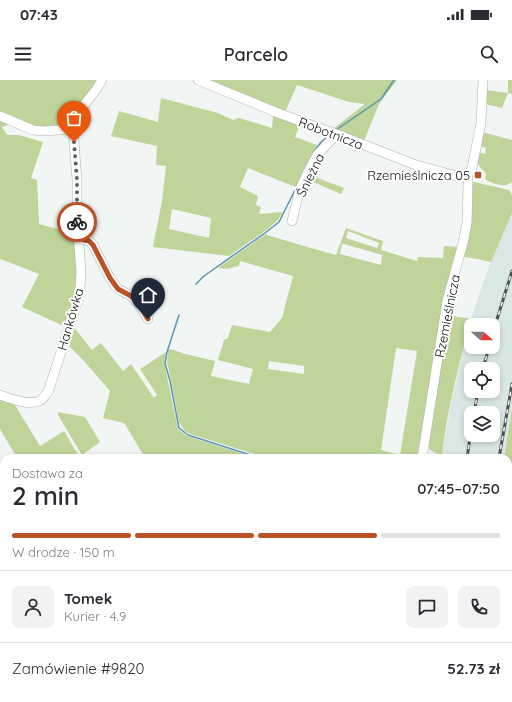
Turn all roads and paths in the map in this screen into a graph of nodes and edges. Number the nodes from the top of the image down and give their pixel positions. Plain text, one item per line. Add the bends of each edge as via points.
1 (102, 80) edge
2 (198, 80) edge
3 (483, 80) edge
4 (0, 116) edge
5 (73, 129) junction
6 (336, 134) junction
7 (466, 175) junction
8 (292, 221) dead end
9 (78, 238) junction
10 (148, 319) dead end
11 (0, 395) edge
12 (423, 454) edge

1 - 5 street, Hankówka via 76,116
2 - 6 street, Robotnicza
3 - 7 street, Rzemieślnicza via 481,123 472,168
4 - 5 street via 33,130
5 - 9 street, Hankówka
6 - 7 street, Robotnicza via 416,165 459,176
6 - 8 street, Śnieżna via 317,155 309,170 300,189
7 - 12 street, Rzemieślnicza via 467,223 447,301
9 - 10 street via 93,245 118,289 131,296
9 - 11 street, Hankówka via 80,289 48,392 40,401 31,403

